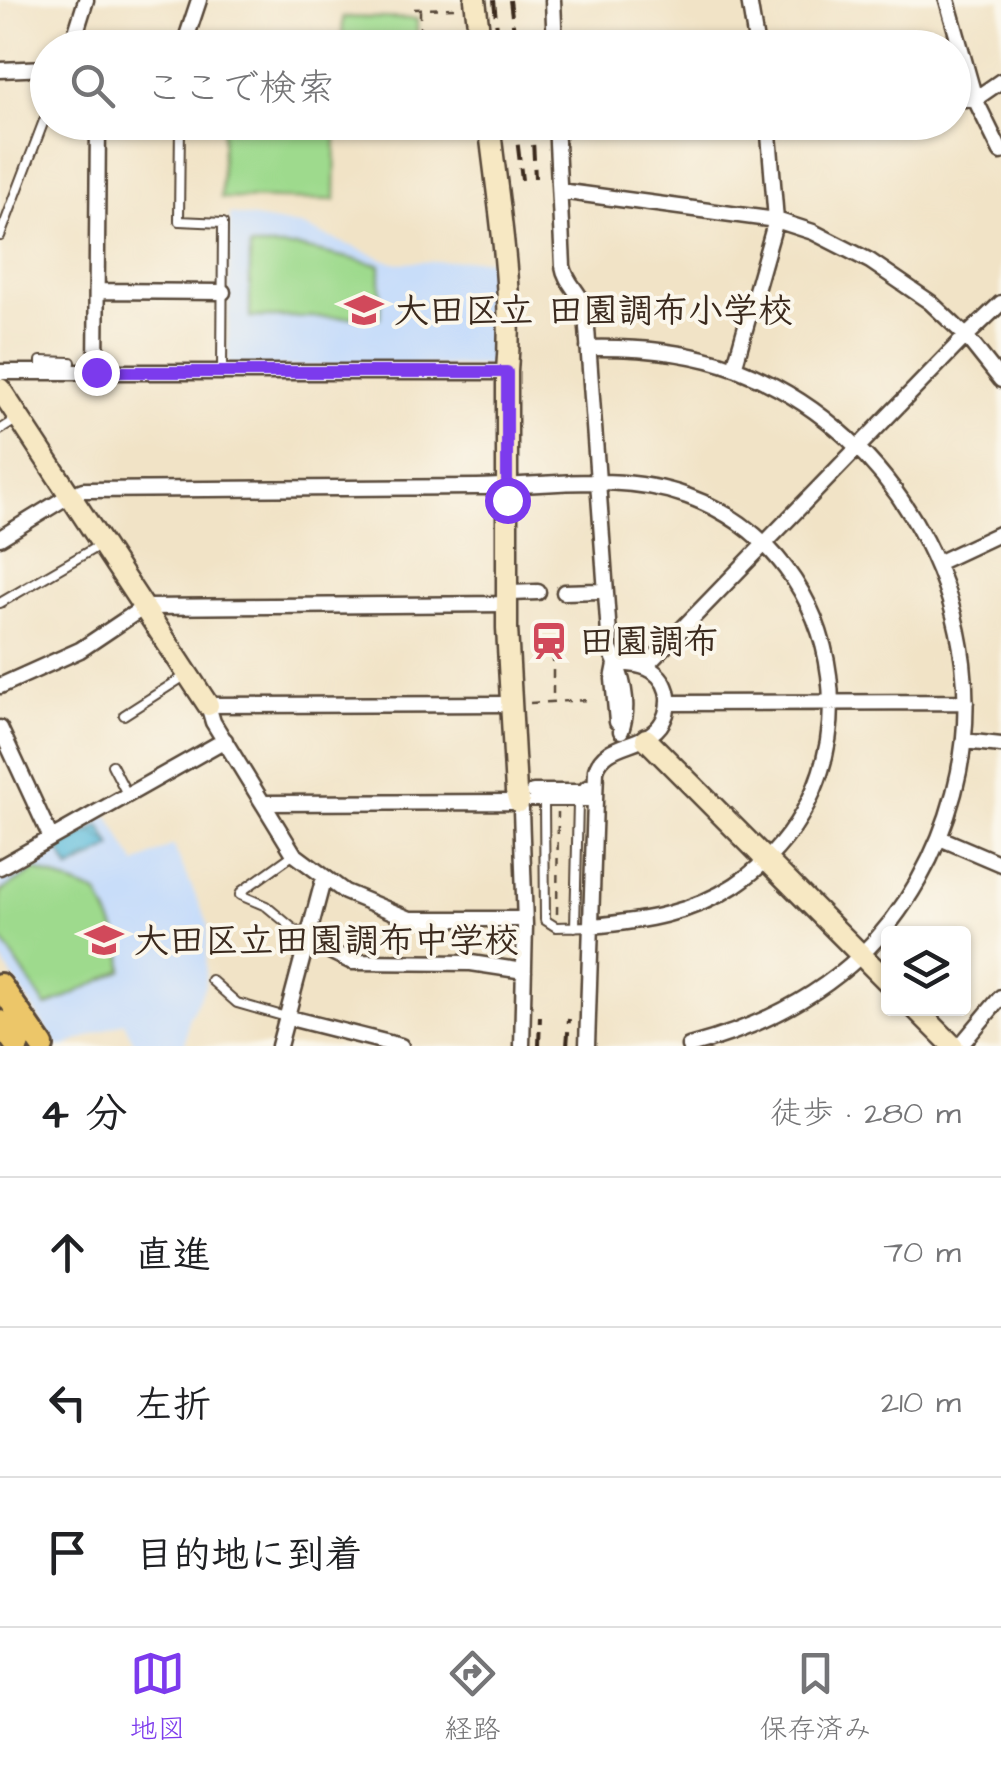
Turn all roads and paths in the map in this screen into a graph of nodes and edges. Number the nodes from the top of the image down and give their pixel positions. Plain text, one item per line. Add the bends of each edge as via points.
1 (86, 0) edge
2 (200, 0) edge
3 (553, 0) edge
4 (749, 0) edge
5 (947, 0) edge
6 (475, 4) edge
7 (77, 30) edge
8 (189, 30) edge
9 (419, 30) edge
10 (479, 30) edge
11 (554, 30) edge
12 (754, 30) edge
13 (955, 30) edge
14 (30, 69) edge
15 (0, 70) edge
16 (1001, 82) edge
17 (971, 85) edge
18 (971, 99) edge
19 (975, 99) junction
20 (37, 140) edge
21 (98, 140) edge
22 (180, 140) edge
23 (491, 140) edge
24 (557, 140) edge
25 (769, 140) edge
26 (1001, 152) edge
27 (560, 191) junction
28 (776, 220) junction
29 (0, 236) edge
30 (97, 291) junction
31 (223, 292) junction
32 (1001, 302) edge
33 (966, 336) junction
34 (588, 348) junction
35 (734, 368) junction
36 (0, 372) edge
37 (96, 372) junction
38 (222, 372) junction
39 (507, 372) junction
40 (1001, 380) edge
41 (0, 389) edge
42 (19, 418) junction
43 (0, 430) edge
44 (858, 448) junction
45 (598, 483) junction
46 (507, 487) junction
47 (70, 495) junction
48 (1001, 532) edge
49 (0, 538) edge
50 (102, 544) junction
51 (764, 544) junction
52 (937, 564) junction
53 (599, 591) dead end
54 (538, 592) dead end
55 (564, 592) dead end
56 (509, 598) junction
57 (0, 602) edge
58 (144, 607) junction
59 (553, 654) dead end
60 (616, 664) junction
61 (645, 667) junction
62 (188, 674) junction
63 (0, 686) edge
64 (589, 700) dead end
65 (554, 702) junction
66 (832, 702) junction
67 (966, 702) junction
68 (668, 703) junction
69 (518, 704) junction
70 (208, 705) junction
71 (124, 715) dead end
72 (0, 728) edge
73 (632, 738) junction
74 (225, 740) junction
75 (964, 741) junction
76 (1001, 745) edge
77 (112, 766) dead end
78 (591, 795) junction
79 (128, 796) junction
80 (532, 799) junction
81 (263, 802) junction
82 (558, 802) junction
83 (578, 802) junction
84 (50, 838) junction
85 (940, 838) junction
86 (294, 854) junction
87 (767, 860) junction
88 (1001, 864) edge
89 (0, 867) edge
90 (324, 877) junction
91 (524, 918) junction
92 (592, 926) junction
93 (556, 927) junction
94 (575, 927) junction
95 (307, 940) junction
96 (861, 955) junction
97 (524, 971) junction
98 (881, 975) edge
99 (211, 980) dead end
100 (0, 985) edge
101 (1001, 998) edge
102 (286, 1016) junction
103 (924, 1016) edge
104 (0, 1022) edge
105 (17, 1046) edge
106 (42, 1046) edge
107 (279, 1046) edge
108 (401, 1046) edge
109 (522, 1046) edge
110 (587, 1046) edge
111 (690, 1046) edge
112 (956, 1046) edge

1 - 7 street
2 - 8 street
3 - 11 street
4 - 12 street
5 - 13 street
6 - 9 path via 417,8
6 - 10 street
14 - 15 street
16 - 19 street
17 - 19 street
18 - 19 street
19 - 26 street
20 - 29 lane
21 - 30 street
22 - 31 lane via 179,221 223,223
23 - 39 street
24 - 27 street
25 - 28 street
27 - 28 street
27 - 34 street via 564,275 584,300
28 - 33 street via 889,272
28 - 35 street
30 - 31 street
30 - 37 street
31 - 38 lane
32 - 33 street
33 - 40 street
33 - 44 street
34 - 35 street via 642,348
34 - 45 street
35 - 44 street via 813,410
36 - 37 street
37 - 38 street
38 - 39 street
39 - 46 street
41 - 42 street
42 - 43 lane
42 - 47 street
44 - 51 street
44 - 52 street via 911,512
45 - 46 street
45 - 51 street via 687,496
45 - 60 street
46 - 47 street
46 - 56 street
47 - 49 street
47 - 50 street
48 - 52 street
50 - 57 lane
50 - 58 street
51 - 61 street
51 - 66 street via 816,620
52 - 67 street via 956,615
53 - 55 street
54 - 56 street
56 - 58 street
56 - 69 street
58 - 62 street
58 - 63 street via 80,650
59 - 65 path
60 - 61 street
60 - 73 street
61 - 68 street via 664,683
62 - 70 street
62 - 71 lane
64 - 65 path
65 - 69 path
66 - 67 street
66 - 68 street
66 - 87 street via 817,785
67 - 75 street
68 - 73 street via 661,726
69 - 70 street
69 - 80 street via 516,792
70 - 74 street
72 - 84 street
73 - 78 street via 600,759
73 - 87 street
74 - 79 street
74 - 81 street
75 - 76 street
75 - 85 street
77 - 79 lane
78 - 80 street
78 - 83 lane
78 - 92 street
79 - 84 street
80 - 81 street
80 - 82 lane
80 - 91 street via 521,810
80 - 93 lane via 544,917
81 - 86 street
82 - 83 lane
82 - 93 path
83 - 94 lane
84 - 89 street
85 - 88 street
85 - 96 street via 900,908
86 - 90 street
86 - 95 lane via 240,896 266,906
87 - 92 street via 726,891 672,915
87 - 96 street
90 - 91 street via 410,919
90 - 95 street
91 - 97 street
92 - 94 lane
92 - 110 street
93 - 94 lane
95 - 97 street via 352,962 471,963
95 - 102 street
96 - 98 street
96 - 111 street via 789,1007
97 - 109 street
99 - 102 lane via 238,1003
100 - 106 main road
101 - 112 street
102 - 107 street
102 - 108 street
103 - 112 street
104 - 105 main road

